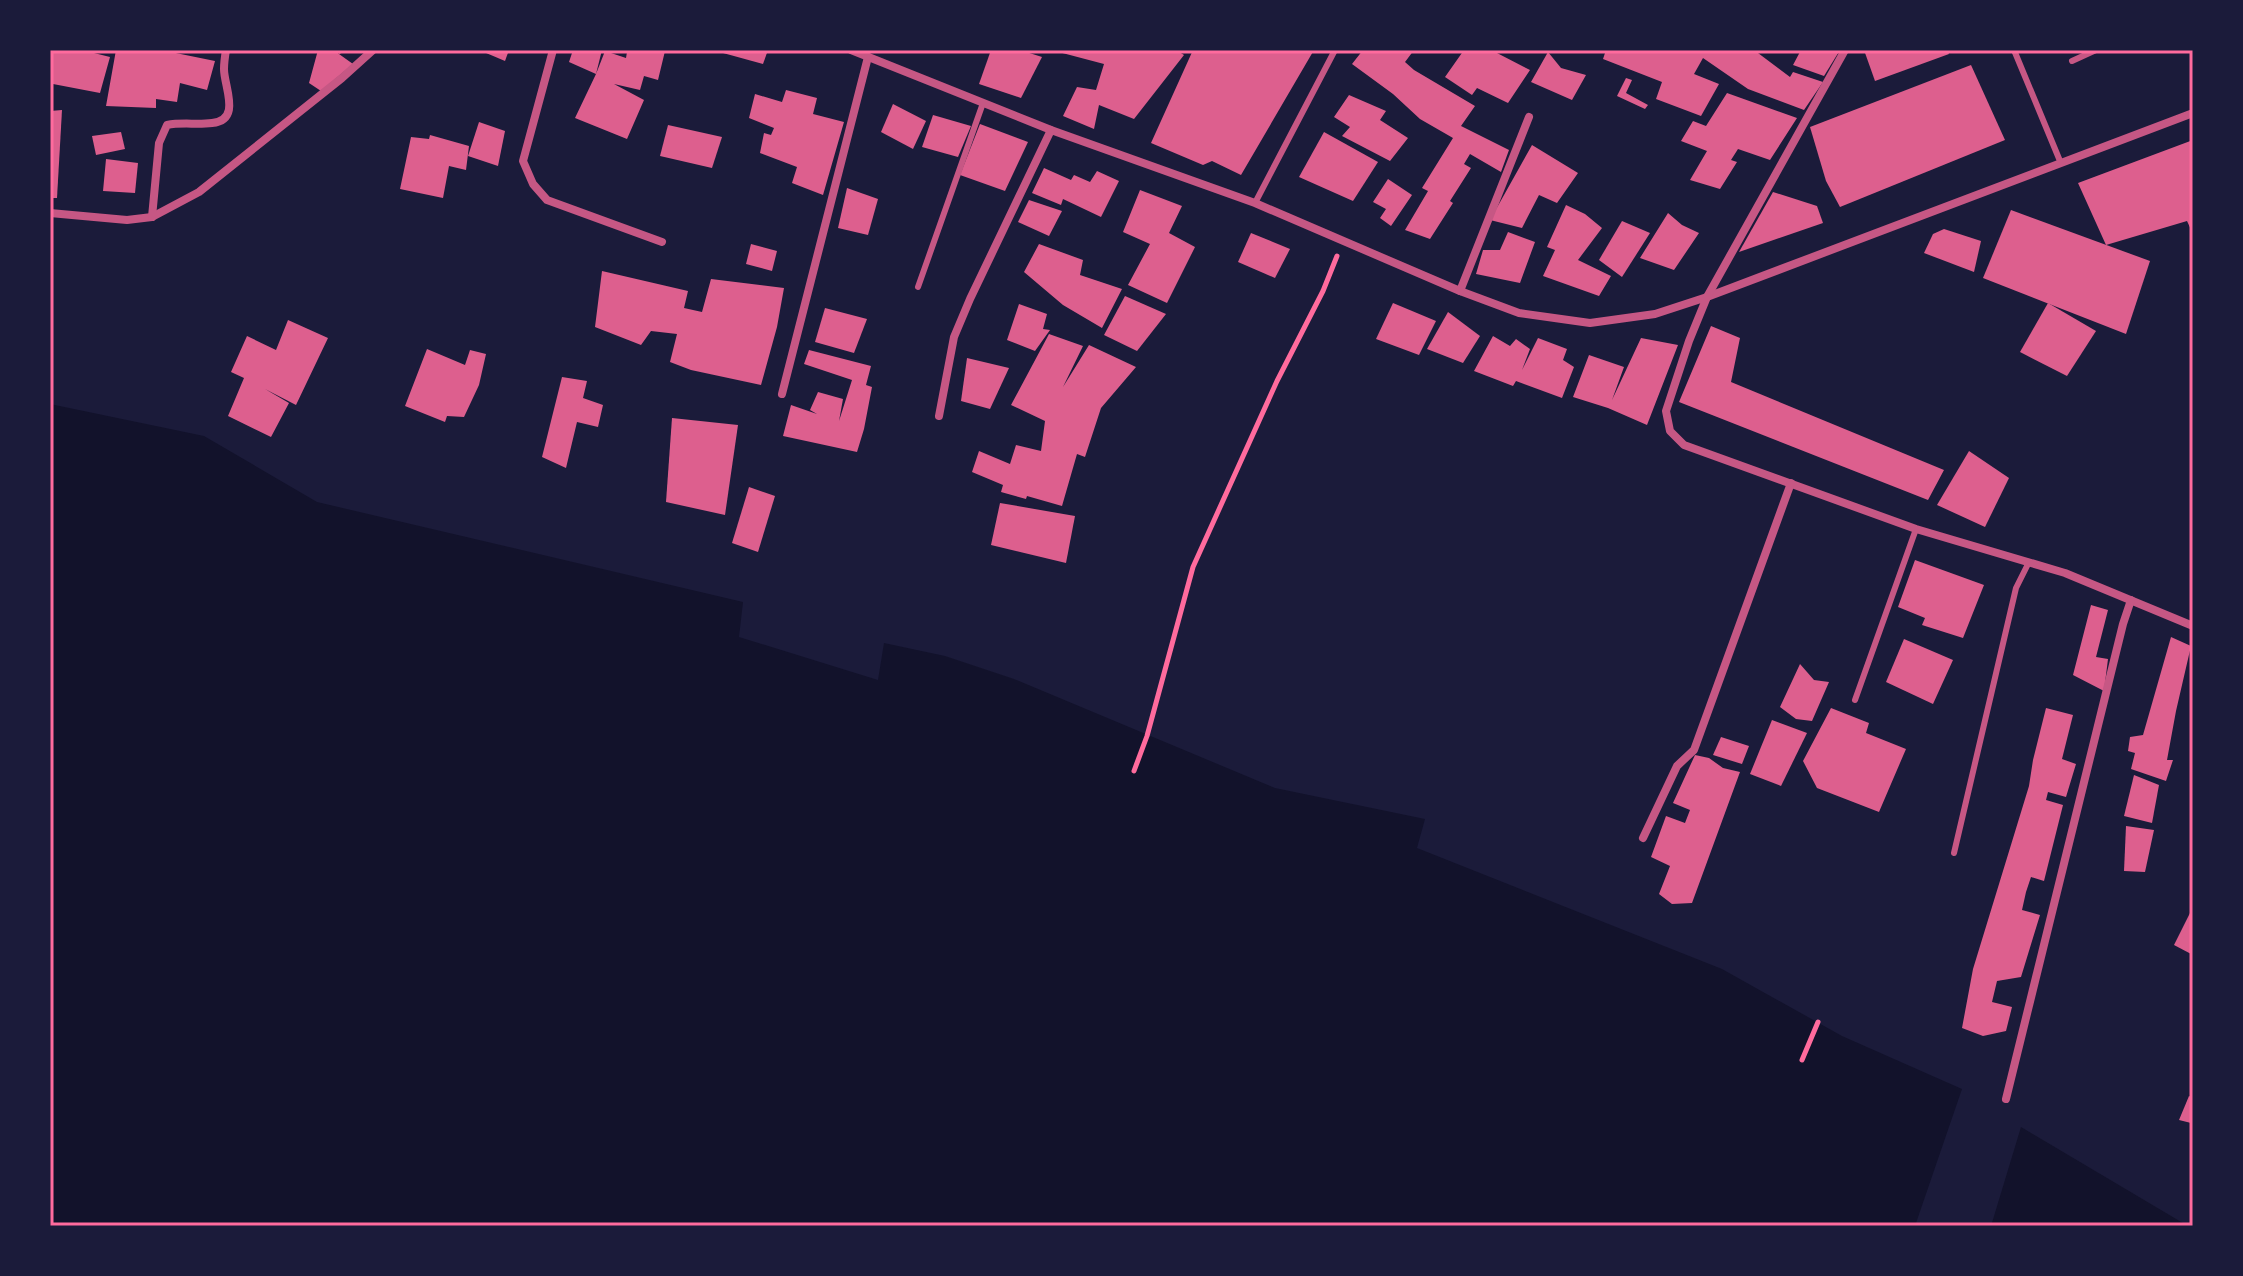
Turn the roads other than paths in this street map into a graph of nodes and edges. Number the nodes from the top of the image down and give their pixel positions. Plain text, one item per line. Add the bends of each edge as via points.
1 (226, 50) edge
2 (373, 50) edge
3 (553, 50) edge
4 (851, 50) edge
5 (1335, 50) edge
6 (1845, 50) edge
7 (2014, 50) edge
8 (2096, 50) edge
9 (868, 57) junction
10 (2072, 61) dead end
11 (983, 103) junction
12 (2193, 113) edge
13 (1529, 117) dead end
14 (1051, 130) junction
15 (2060, 161) junction
16 (1255, 203) junction
17 (50, 213) edge
18 (152, 217) junction
19 (662, 242) dead end
20 (918, 287) dead end
21 (1460, 291) junction
22 (1707, 297) junction
23 (782, 394) dead end
24 (939, 416) dead end
25 (1791, 483) junction
26 (1916, 529) junction
27 (2029, 562) junction
28 (2131, 600) junction
29 (2193, 626) edge
30 (1855, 700) dead end
31 (1643, 838) dead end
32 (1954, 853) dead end
33 (2006, 1099) dead end

1 - 18 street via 226,117 209,124 167,125 159,143
2 - 18 street via 199,192
3 - 19 street via 523,161 533,184 547,200
4 - 9 street
5 - 16 lane
6 - 22 street
7 - 15 lane
8 - 10 lane
9 - 11 street
9 - 23 street
11 - 14 street
11 - 20 lane
12 - 15 street
13 - 21 street
14 - 16 street
14 - 24 street via 954,337
15 - 22 street
16 - 21 street
17 - 18 street
21 - 22 street via 1519,313 1590,323 1655,314
22 - 25 street via 1666,411 1670,431 1684,445
25 - 26 street
25 - 31 street via 1694,750 1677,766
26 - 27 street
26 - 30 lane
27 - 28 street
27 - 32 lane via 2016,588
28 - 29 street
28 - 33 street

